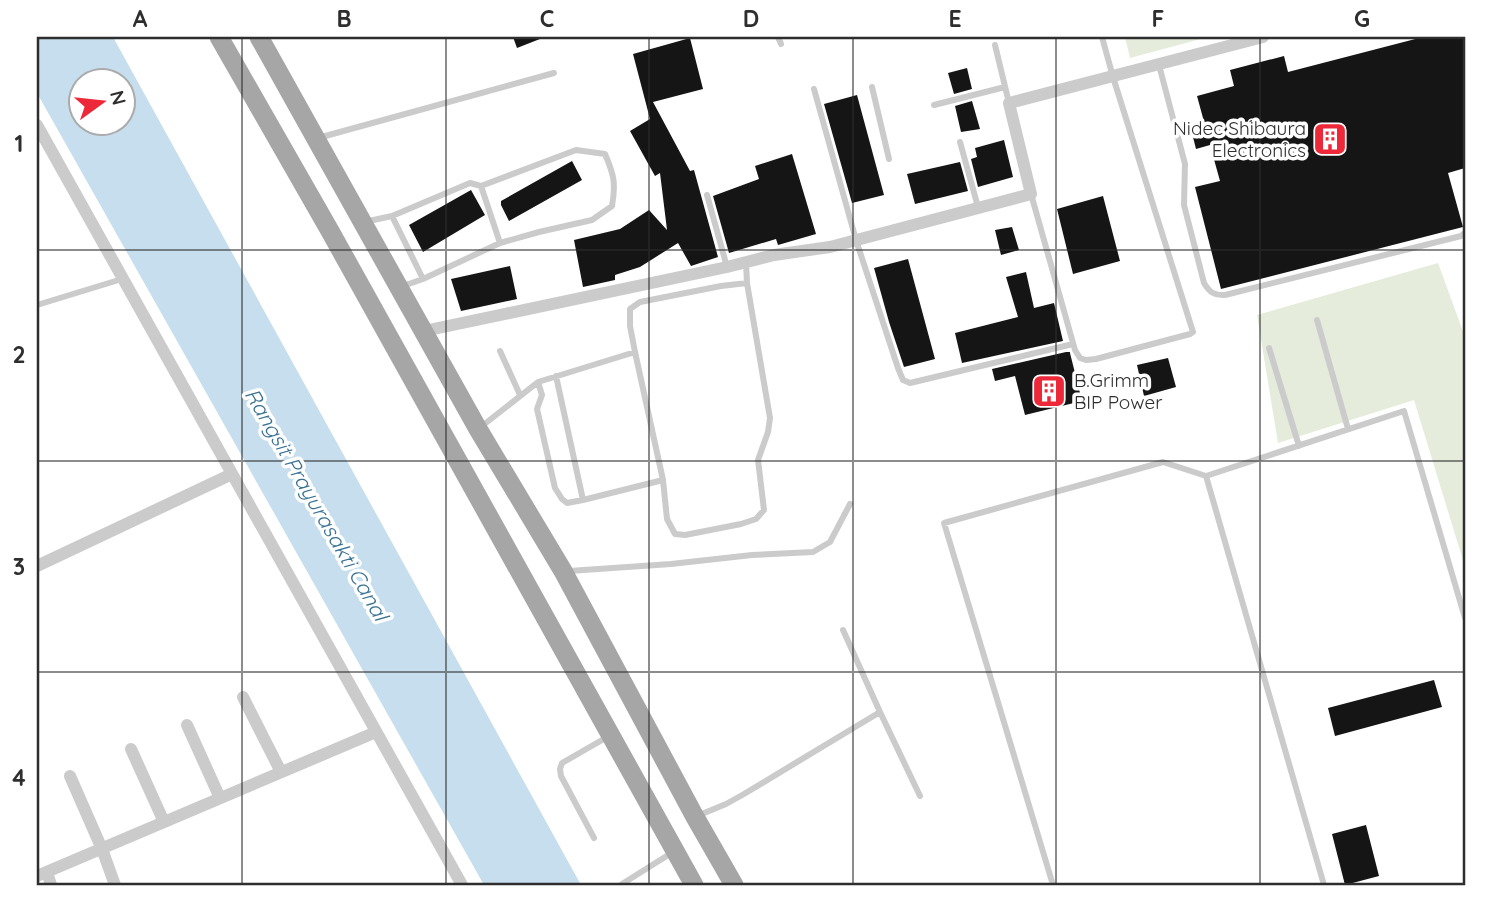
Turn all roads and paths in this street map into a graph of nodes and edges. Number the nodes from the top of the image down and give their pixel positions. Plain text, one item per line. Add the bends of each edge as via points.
1 (219, 37) edge
2 (259, 37) edge
3 (1102, 37) edge
4 (1263, 37) edge
5 (995, 45) dead end
6 (1159, 65) junction
7 (554, 73) dead end
8 (1112, 77) junction
9 (872, 87) dead end
10 (1005, 87) junction
11 (814, 89) dead end
12 (1009, 103) junction
13 (934, 105) dead end
14 (37, 125) edge
15 (316, 138) junction
16 (960, 142) dead end
17 (889, 159) dead end
18 (481, 186) junction
19 (1031, 194) junction
20 (707, 195) dead end
21 (978, 208) junction
22 (392, 216) junction
23 (362, 222) junction
24 (1465, 233) edge
25 (856, 240) junction
26 (500, 243) junction
27 (746, 262) junction
28 (727, 267) junction
29 (122, 279) junction
30 (423, 279) junction
31 (747, 283) junction
32 (400, 287) junction
33 (37, 305) edge
34 (1317, 320) dead end
35 (424, 331) junction
36 (1073, 344) junction
37 (1269, 348) dead end
38 (500, 351) dead end
39 (635, 352) junction
40 (556, 376) junction
41 (538, 382) junction
42 (520, 395) junction
43 (478, 429) junction
44 (1348, 429) junction
45 (1298, 446) junction
46 (233, 474) junction
47 (1206, 476) junction
48 (663, 480) junction
49 (583, 500) junction
50 (850, 504) dead end
51 (37, 566) edge
52 (563, 572) junction
53 (1465, 618) edge
54 (843, 630) dead end
55 (243, 697) dead end
56 (880, 712) junction
57 (187, 725) dead end
58 (376, 732) junction
59 (610, 735) junction
60 (131, 749) dead end
61 (281, 772) junction
62 (69, 776) dead end
63 (920, 796) dead end
64 (220, 799) junction
65 (695, 817) junction
66 (163, 822) junction
67 (593, 838) dead end
68 (102, 849) junction
69 (675, 851) junction
70 (40, 872) edge
71 (622, 884) edge
72 (690, 884) edge
73 (51, 885) edge
74 (115, 885) edge
75 (462, 885) edge
76 (734, 885) edge
77 (1053, 885) edge
78 (1324, 885) edge

1 - 59 main road
2 - 15 main road
3 - 8 lane
4 - 6 street
5 - 10 lane
6 - 8 street
6 - 24 lane via 1185,164 1184,205 1204,282 1215,295
7 - 15 lane
8 - 12 street
8 - 36 lane via 1193,332 1096,359 1080,358
9 - 17 lane
10 - 12 lane
10 - 13 lane
11 - 25 lane
12 - 19 street
14 - 29 street
15 - 23 main road
16 - 21 lane
18 - 22 lane via 470,183
18 - 26 lane
18 - 26 lane via 576,150 605,154 612,170 611,205 592,220
19 - 21 street
19 - 36 lane
20 - 28 lane
21 - 25 street
22 - 23 lane
22 - 30 lane
23 - 32 main road
25 - 27 street
25 - 36 lane via 903,380 910,383
26 - 30 lane
27 - 28 street
27 - 31 lane
28 - 35 street
29 - 33 lane
29 - 46 street
30 - 32 lane
31 - 39 lane via 640,302 630,309
31 - 48 lane via 770,418 758,460 764,510 756,519 741,524 675,534 667,519
32 - 35 main road
34 - 44 lane
35 - 43 main road
37 - 45 lane
38 - 42 lane
39 - 40 lane
39 - 48 lane
40 - 41 lane
40 - 49 lane
41 - 42 lane
41 - 49 lane via 542,395 537,409 555,488 568,503
42 - 43 lane
43 - 52 main road
44 - 45 lane
44 - 53 lane via 1404,411
45 - 47 lane
46 - 51 street
46 - 58 street
47 - 77 lane via 1163,462 944,523
47 - 78 lane
48 - 49 lane
50 - 52 lane via 830,542 813,552
52 - 65 main road
54 - 56 lane
55 - 61 street
56 - 63 lane
56 - 65 lane via 744,794
57 - 64 street
58 - 61 street
58 - 75 street
59 - 67 lane via 562,763 560,769
59 - 69 main road
60 - 66 street
61 - 64 street
62 - 68 street
64 - 66 street
65 - 76 main road
66 - 68 street
68 - 70 street
68 - 74 street
69 - 71 lane
69 - 72 main road
70 - 73 street

